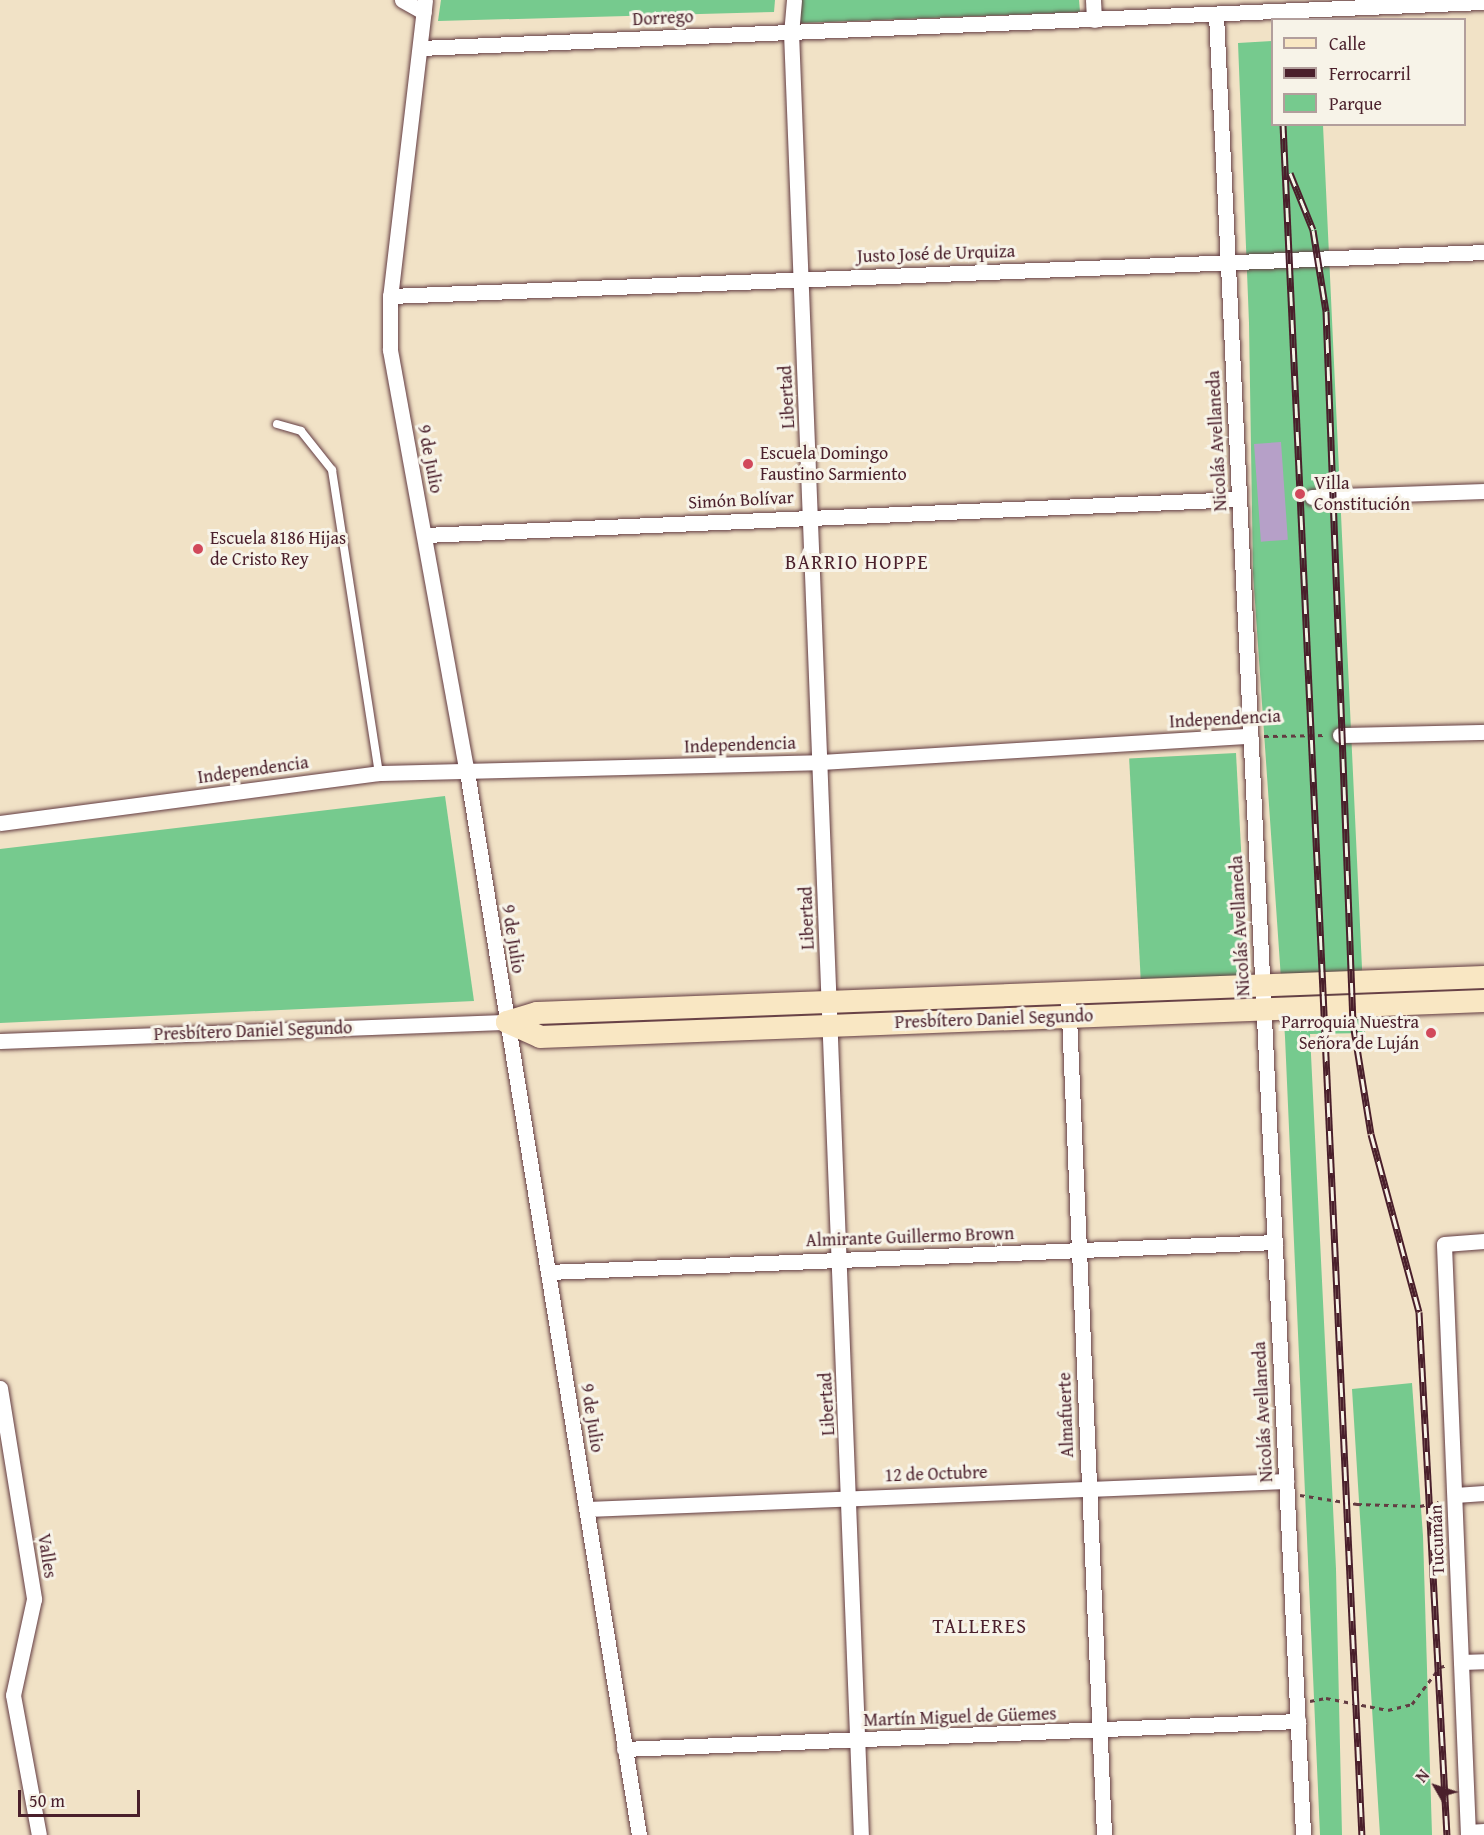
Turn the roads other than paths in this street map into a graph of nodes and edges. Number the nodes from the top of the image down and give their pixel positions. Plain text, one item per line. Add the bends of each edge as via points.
1 (402, 0) edge
2 (794, 0) edge
3 (1093, 0) edge
4 (1418, 2) edge
5 (1484, 2) edge
6 (1297, 5) edge
7 (425, 6) edge
8 (1216, 15) junction
9 (1094, 20) junction
10 (791, 32) junction
11 (420, 48) junction
12 (1484, 252) edge
13 (1227, 261) junction
14 (800, 279) junction
15 (390, 296) junction
16 (277, 424) dead end
17 (1484, 491) edge
18 (1311, 497) dead end
19 (1239, 499) junction
20 (812, 516) junction
21 (425, 535) junction
22 (1484, 732) edge
23 (1340, 735) road end
24 (1250, 736) junction
25 (820, 762) junction
26 (379, 772) junction
27 (466, 772) junction
28 (0, 823) edge
29 (1484, 977) edge
30 (1263, 985) junction
31 (1068, 993) junction
32 (1484, 1000) edge
33 (831, 1002) junction
34 (1264, 1009) junction
35 (1069, 1016) junction
36 (507, 1022) junction
37 (831, 1025) junction
38 (0, 1041) edge
39 (1484, 1241) edge
40 (1275, 1242) junction
41 (1080, 1250) junction
42 (839, 1259) junction
43 (548, 1272) junction
44 (0, 1388) edge
45 (1088, 1487) junction
46 (1286, 1487) junction
47 (1484, 1493) edge
48 (1455, 1495) junction
49 (850, 1497) junction
50 (587, 1509) junction
51 (1484, 1661) edge
52 (1461, 1662) junction
53 (1298, 1720) junction
54 (1101, 1730) junction
55 (857, 1741) junction
56 (624, 1749) junction
57 (1484, 1831) edge
58 (1468, 1833) edge
59 (39, 1835) edge
60 (639, 1835) edge
61 (861, 1835) edge
62 (1104, 1835) edge
63 (1303, 1835) edge

1 - 7 street
2 - 10 street, Libertad
3 - 9 street
4 - 5 street, Dorrego
4 - 6 street, Dorrego
6 - 8 street, Dorrego
7 - 11 street, 9 de Julio
8 - 9 street, Dorrego
8 - 13 street, Nicolás Avellaneda
9 - 10 street, Dorrego
10 - 11 street, Dorrego
10 - 14 street, Libertad
11 - 15 street, 9 de Julio
12 - 13 street, Justo José de Urquiza
13 - 14 street, Justo José de Urquiza
13 - 19 street, Nicolás Avellaneda
14 - 15 street, Justo José de Urquiza
14 - 20 street, Libertad
15 - 21 street, 9 de Julio via 390,350
16 - 26 lane via 301,431 332,470
17 - 18 street
19 - 20 street, Simón Bolívar
19 - 24 street, Nicolás Avellaneda
20 - 21 street, Simón Bolívar
20 - 25 street, Libertad
21 - 27 street, 9 de Julio
22 - 23 street
24 - 25 street, Independencia
24 - 30 street, Nicolás Avellaneda
25 - 27 street, Independencia
25 - 33 street, Libertad
26 - 27 street, Independencia
26 - 28 street, Independencia
27 - 36 street, 9 de Julio
29 - 30 main road, Presbítero Daniel Segundo
30 - 31 main road, Presbítero Daniel Segundo
30 - 34 street, Nicolás Avellaneda
31 - 33 main road, Presbítero Daniel Segundo
31 - 35 street, Almafuerte
32 - 34 main road, Presbítero Daniel Segundo
33 - 36 main road, Presbítero Daniel Segundo via 537,1013
33 - 37 street, Libertad
34 - 35 main road, Presbítero Daniel Segundo
34 - 40 street, Nicolás Avellaneda
35 - 37 main road, Presbítero Daniel Segundo
35 - 41 street, Almafuerte
36 - 37 main road, Presbítero Daniel Segundo via 540,1037
36 - 38 street, Presbítero Daniel Segundo
36 - 43 street, 9 de Julio
37 - 42 street, Libertad
39 - 48 street, Tucumán via 1444,1244
40 - 41 street, Almirante Guillermo Brown
40 - 46 street, Nicolás Avellaneda
41 - 42 street, Almirante Guillermo Brown
41 - 45 street, Almafuerte
42 - 43 street, Almirante Guillermo Brown
42 - 49 street, Libertad
43 - 50 street, 9 de Julio
44 - 59 street, Valles via 34,1599 13,1695
45 - 46 street, 12 de Octubre
45 - 49 street, 12 de Octubre
45 - 54 street, Almafuerte
46 - 53 street, Nicolás Avellaneda
47 - 48 street
48 - 52 street, Tucumán
49 - 50 street, 12 de Octubre
49 - 55 street, Libertad
50 - 56 street, 9 de Julio
51 - 52 street
52 - 58 street, Tucumán
53 - 54 street, Martín Miguel de Güemes
53 - 63 street, Nicolás Avellaneda
54 - 55 street, Martín Miguel de Güemes
54 - 62 street, Almafuerte
55 - 56 street, Martín Miguel de Güemes
55 - 61 street, Libertad
56 - 60 street, 9 de Julio
57 - 58 street

